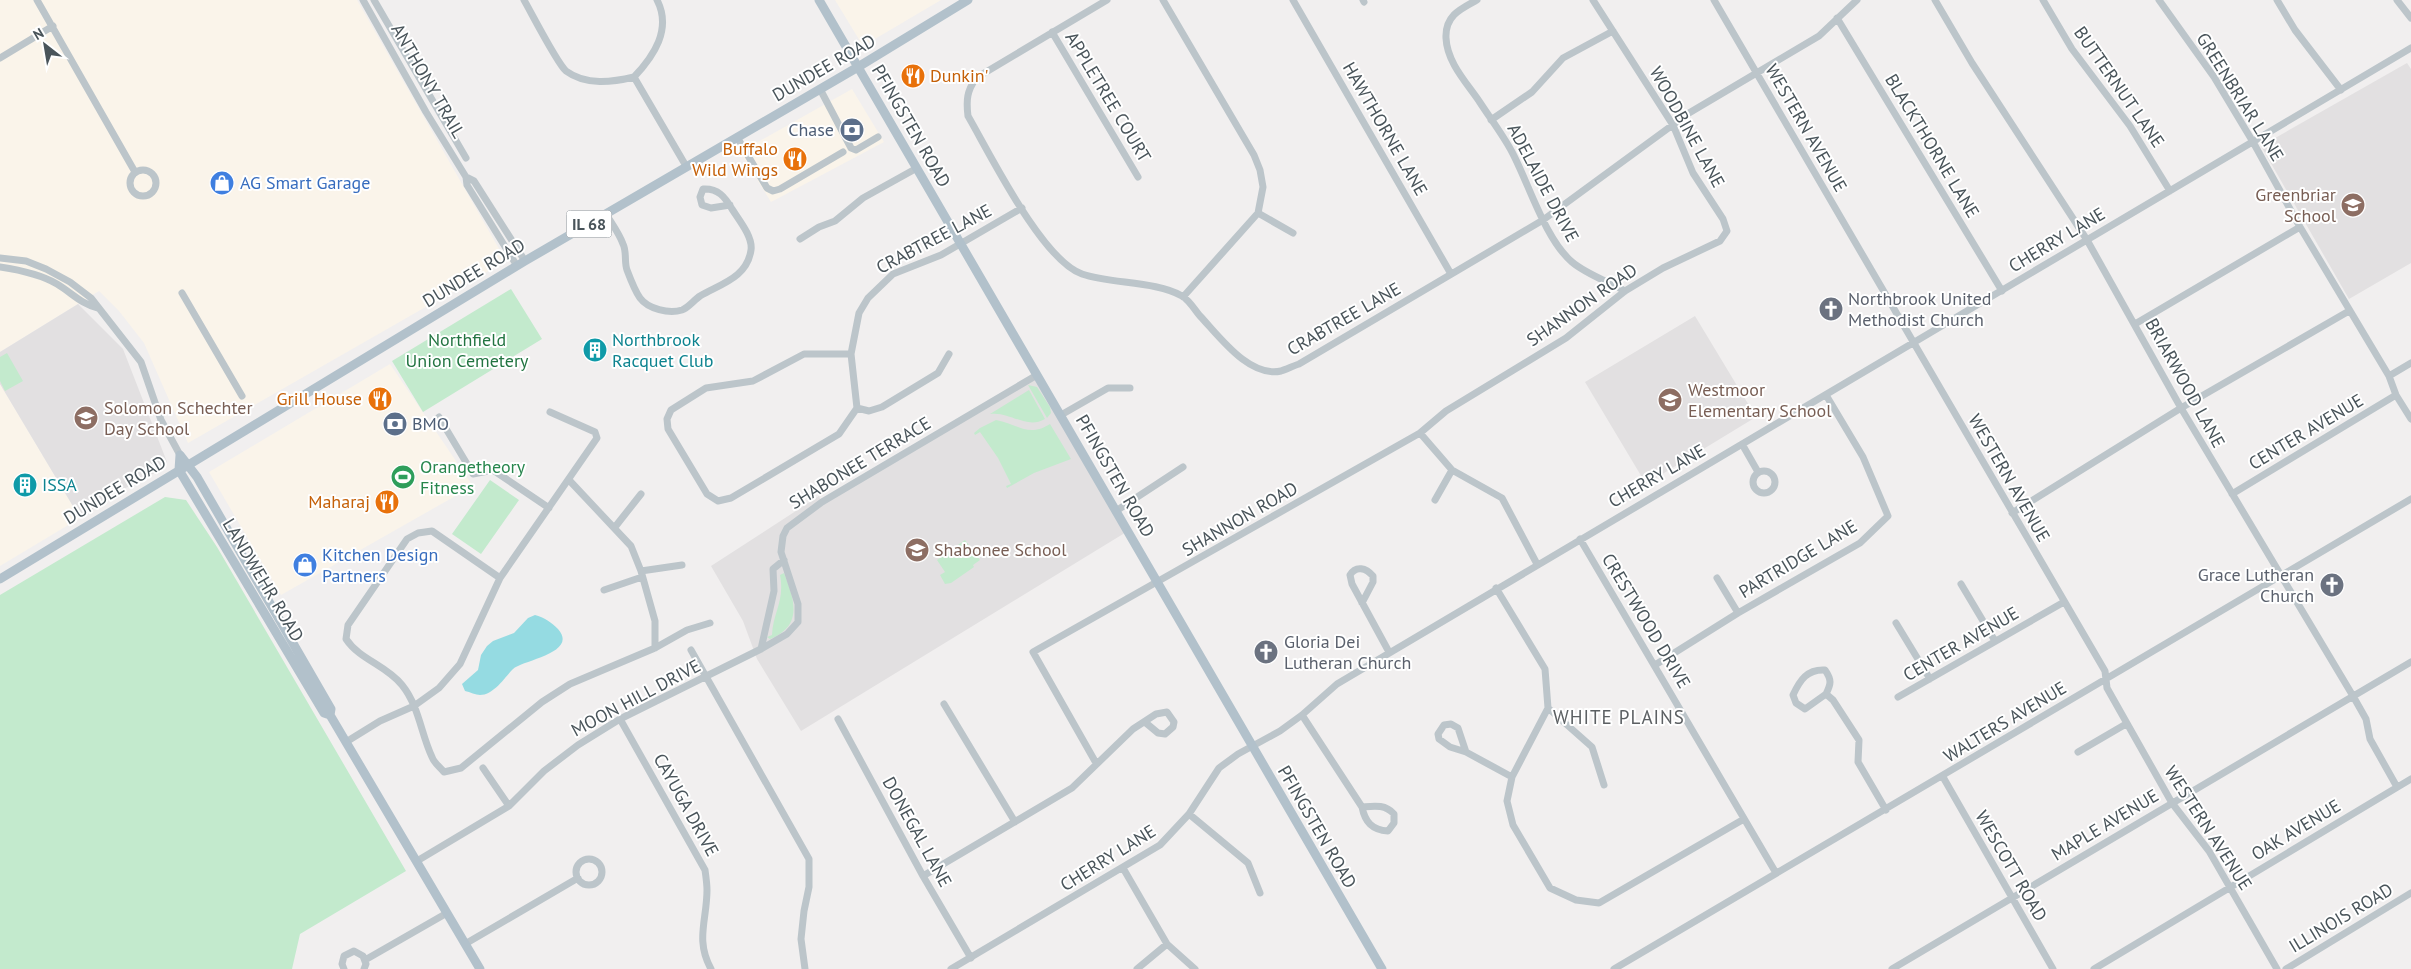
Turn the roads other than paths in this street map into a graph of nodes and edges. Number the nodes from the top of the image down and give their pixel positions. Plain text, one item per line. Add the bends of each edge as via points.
1 (37, 0) edge
2 (364, 0) edge
3 (374, 0) edge
4 (524, 0) edge
5 (657, 0) edge
6 (819, 0) edge
7 (968, 0) edge
8 (1107, 0) edge
9 (1163, 0) edge
10 (1293, 0) edge
11 (1477, 0) edge
12 (1593, 0) edge
13 (1714, 0) edge
14 (1857, 0) edge
15 (1935, 0) edge
16 (2043, 0) edge
17 (2159, 0) edge
18 (2277, 0) edge
19 (2397, 0) edge
20 (1837, 18) junction
21 (2411, 18) edge
22 (53, 26) junction
23 (1613, 31) junction
24 (1052, 32) junction
25 (2410, 50) edge
26 (0, 58) edge
27 (858, 67) junction
28 (1757, 74) junction
29 (634, 77) junction
30 (820, 89) junction
31 (2341, 90) junction
32 (435, 106) junction
33 (426, 112) junction
34 (1491, 120) junction
35 (1673, 125) junction
36 (737, 137) junction
37 (878, 137) dead end
38 (2253, 142) junction
39 (843, 152) dead end
40 (466, 158) dead end
41 (686, 166) junction
42 (917, 168) junction
43 (136, 172) dead end
44 (1138, 177) dead end
45 (2170, 191) junction
46 (730, 205) dead end
47 (1022, 208) junction
48 (1258, 213) junction
49 (606, 214) junction
50 (1723, 219) joint
51 (1543, 220) junction
52 (2300, 227) junction
53 (1293, 232) dead end
54 (800, 240) dead end
55 (2086, 240) junction
56 (961, 244) junction
57 (0, 258) edge
58 (521, 263) junction
59 (0, 267) edge
60 (1451, 274) junction
61 (1625, 291) junction
62 (2002, 291) junction
63 (182, 293) dead end
64 (1183, 297) junction
65 (98, 308) junction
66 (2349, 311) junction
67 (2135, 324) junction
68 (1913, 343) junction
69 (851, 354) junction
70 (948, 354) dead end
71 (2411, 363) edge
72 (1037, 375) junction
73 (2389, 376) junction
74 (1130, 388) dead end
75 (1826, 394) junction
76 (2396, 395) junction
77 (242, 396) dead end
78 (857, 408) junction
79 (2181, 408) junction
80 (550, 412) dead end
81 (1060, 415) junction
82 (439, 417) dead end
83 (2411, 419) edge
84 (1420, 433) junction
85 (1742, 444) junction
86 (180, 456) junction
87 (189, 464) junction
88 (1183, 467) dead end
89 (179, 470) junction
90 (1452, 470) junction
91 (1758, 472) dead end
92 (569, 480) junction
93 (641, 494) dead end
94 (2232, 494) junction
95 (2411, 499) edge
96 (1435, 500) dead end
97 (549, 508) junction
98 (1116, 511) junction
99 (2012, 512) junction
100 (615, 527) junction
101 (1580, 539) junction
102 (784, 560) junction
103 (1537, 564) junction
104 (682, 565) dead end
105 (642, 574) junction
106 (2282, 576) junction
107 (500, 578) junction
108 (1717, 578) dead end
109 (0, 579) edge
110 (1158, 583) junction
111 (1962, 584) dead end
112 (1496, 588) junction
113 (604, 590) dead end
114 (2064, 602) junction
115 (1362, 603) junction
116 (1738, 613) junction
117 (1896, 622) dead end
118 (710, 623) dead end
119 (1995, 641) junction
120 (655, 648) junction
121 (761, 649) junction
122 (691, 650) dead end
123 (1389, 652) junction
124 (2411, 662) edge
125 (1655, 665) junction
126 (706, 677) junction
127 (1930, 679) junction
128 (2105, 680) junction
129 (1826, 694) junction
130 (2353, 696) junction
131 (1898, 697) dead end
132 (944, 704) dead end
133 (414, 706) junction
134 (1548, 708) junction
135 (330, 715) junction
136 (1302, 715) junction
137 (620, 719) junction
138 (838, 719) dead end
139 (1146, 723) dead end
140 (2126, 724) junction
141 (346, 742) junction
142 (1251, 746) junction
143 (1466, 752) junction
144 (2078, 752) dead end
145 (1096, 763) junction
146 (482, 768) dead end
147 (1512, 777) junction
148 (1943, 777) junction
149 (2411, 779) edge
150 (1604, 785) dead end
151 (2397, 787) junction
152 (2172, 803) junction
153 (509, 806) junction
154 (1362, 807) junction
155 (1886, 810) junction
156 (1190, 814) junction
157 (1744, 819) junction
158 (1014, 822) junction
159 (417, 861) junction
160 (1123, 868) junction
161 (1776, 874) junction
162 (923, 876) junction
163 (578, 878) dead end
164 (2231, 888) junction
165 (1260, 893) dead end
166 (2411, 893) edge
167 (2012, 898) junction
168 (447, 913) junction
169 (465, 944) junction
170 (1168, 944) junction
171 (971, 958) junction
172 (365, 960) junction
173 (344, 969) edge
174 (364, 969) edge
175 (480, 969) edge
176 (711, 969) edge
177 (805, 969) edge
178 (951, 969) edge
179 (1136, 969) edge
180 (1195, 969) edge
181 (1382, 969) edge
182 (1614, 969) edge
183 (1892, 969) edge
184 (2053, 969) edge
185 (2094, 969) edge
186 (2278, 969) edge
187 (2286, 969) edge

1 - 22 street
2 - 33 street, ANTHONY TRAIL
3 - 32 street, ANTHONY TRAIL
4 - 29 street via 565,70 592,81 614,82
5 - 29 street via 664,20 659,40 650,60
6 - 27 main road, PFINGSTEN ROAD
7 - 27 main road, DUNDEE ROAD / IL 68
8 - 24 street
9 - 48 street via 1257,163 1263,187
10 - 60 street, HAWTHORNE LANE
11 - 34 street, ADELAIDE DRIVE via 1458,10 1448,20 1447,46 1455,66
12 - 23 street, WOODBINE LANE
13 - 28 street, WESTERN AVENUE
14 - 20 street, CRABTREE LANE
15 - 55 street, BRIARWOOD LANE
16 - 45 street, BUTTERNUT LANE via 2072,49 2130,126
17 - 38 street, GREENBRIAR LANE via 2214,77
18 - 31 street via 2295,30
19 - 21 street
20 - 28 street, CRABTREE LANE via 1819,36
20 - 62 street, BLACKTHORNE LANE
22 - 26 street
22 - 43 street
23 - 34 street via 1563,58 1532,92
23 - 35 street, WOODBINE LANE
24 - 44 street, APPLETREE COURT
24 - 47 street via 976,78 969,88 966,102 968,116
25 - 31 street, CHERRY LANE
27 - 30 main road, DUNDEE ROAD / IL 68
27 - 42 main road, PFINGSTEN ROAD
28 - 35 street, CRABTREE LANE via 1689,112
28 - 68 street, WESTERN AVENUE
29 - 41 street
30 - 36 main road, DUNDEE ROAD / IL 68
30 - 37 street via 851,148 856,150
31 - 38 street, CHERRY LANE
32 - 33 street
32 - 40 street, ANTHONY TRAIL
33 - 58 street, ANTHONY TRAIL via 466,177 467,185
34 - 51 street, ADELAIDE DRIVE via 1511,151
35 - 50 street, WOODBINE LANE via 1693,173
35 - 51 street, CRABTREE LANE
36 - 39 street via 767,188 773,190
36 - 41 main road, DUNDEE ROAD / IL 68
38 - 45 street, CHERRY LANE
38 - 52 street, GREENBRIAR LANE
41 - 49 main road, DUNDEE ROAD / IL 68
42 - 54 street via 863,198 835,221
42 - 56 main road, PFINGSTEN ROAD
45 - 55 street, CHERRY LANE
46 - 49 street via 752,248 748,263 736,277 700,296 682,310 652,308 640,299 627,270 624,245
47 - 56 street, CRABTREE LANE
47 - 64 street, CRABTREE LANE via 1047,246 1081,273
48 - 53 street
48 - 64 street
49 - 58 main road, DUNDEE ROAD / IL 68
50 - 61 street, SHANNON ROAD via 1727,231 1720,241 1663,268
51 - 60 street, CRABTREE LANE
51 - 61 street, ADELAIDE DRIVE via 1558,247 1572,263
52 - 66 street, GREENBRIAR LANE
52 - 67 street
55 - 62 street, CHERRY LANE
55 - 67 street, BRIARWOOD LANE
56 - 69 street, CRABTREE LANE via 906,268 879,285 859,313
56 - 72 main road, PFINGSTEN ROAD
57 - 65 street, LANDWEHR ROAD via 26,261 46,268 77,287
58 - 87 main road, DUNDEE ROAD / IL 68
59 - 65 street, LANDWEHR ROAD via 28,272 47,280 86,306
60 - 64 street, CRABTREE LANE via 1299,364 1280,371 1260,370 1231,350
61 - 84 street, SHANNON ROAD via 1566,338 1446,411
62 - 68 street, CHERRY LANE
63 - 77 street
65 - 86 street, LANDWEHR ROAD via 141,362 161,420
66 - 73 street, GREENBRIAR LANE
66 - 79 street
67 - 79 street, BRIARWOOD LANE
68 - 75 street, CHERRY LANE
68 - 99 street, WESTERN AVENUE
69 - 78 street, CRABTREE LANE
69 - 78 street via 804,354 753,381 706,388 671,410 667,419 668,429 707,494 718,501 731,498 839,434
70 - 78 street via 938,373 882,407 870,410
71 - 73 street
72 - 81 main road, PFINGSTEN ROAD
72 - 102 street, SHABONEE TERRACE via 795,520 783,536 781,552
73 - 76 street, GREENBRIAR LANE
74 - 81 street via 1108,388
75 - 85 street, CHERRY LANE
75 - 116 street, PARTRIDGE LANE via 1863,456 1888,516 1860,543
76 - 83 street, GREENBRIAR LANE
76 - 94 street, CENTER AVENUE
79 - 94 street, BRIARWOOD LANE
79 - 99 street
80 - 92 street via 595,432 597,438
81 - 98 main road, PFINGSTEN ROAD
82 - 97 street via 474,474 493,470
84 - 90 street
84 - 110 street, SHANNON ROAD
85 - 91 street
85 - 101 street, CHERRY LANE
86 - 87 main road, LANDWEHR ROAD
86 - 89 main road
87 - 89 main road, DUNDEE ROAD / IL 68
87 - 135 main road, LANDWEHR ROAD via 331,709
88 - 98 street
89 - 109 main road, DUNDEE ROAD / IL 68
89 - 135 main road, LANDWEHR ROAD via 324,713
90 - 96 street
90 - 103 street via 1502,498
92 - 97 street
92 - 100 street
93 - 100 street
94 - 106 street, BRIARWOOD LANE
95 - 106 street, WALTERS AVENUE
97 - 107 street
98 - 110 main road, PFINGSTEN ROAD
99 - 114 street, WESTERN AVENUE
100 - 105 street via 631,546
101 - 103 street, CHERRY LANE
101 - 125 street, CRESTWOOD DRIVE
102 - 121 street via 772,569 774,591
102 - 121 street, MOON HILL DRIVE via 798,604 798,622 787,634
103 - 112 street, CHERRY LANE
104 - 105 street
105 - 113 street
105 - 120 street via 655,622
106 - 128 street, WALTERS AVENUE
106 - 130 street, BRIARWOOD LANE
107 - 133 street via 460,664 439,688
107 - 133 street via 432,531 418,533 407,539 348,625 346,639 354,651 382,666 402,685
108 - 116 street
110 - 142 main road, PFINGSTEN ROAD
110 - 145 street, SHANNON ROAD via 1033,652
111 - 119 street
112 - 123 street, CHERRY LANE
112 - 134 street via 1545,670
114 - 119 street, CENTER AVENUE
114 - 128 street, WESTERN AVENUE via 2105,672
115 - 115 street via 1373,576 1360,568 1350,575
115 - 123 street
116 - 125 street, PARTRIDGE LANE
117 - 127 street
118 - 120 street via 687,630
119 - 127 street, CENTER AVENUE
120 - 133 street via 570,684 542,702 461,768 444,772 432,758
121 - 126 street, MOON HILL DRIVE
122 - 126 street
123 - 136 street, CHERRY LANE via 1337,684
124 - 130 street, MAPLE AVENUE
125 - 157 street, CRESTWOOD DRIVE
126 - 137 street, MOON HILL DRIVE
126 - 177 street via 809,859 810,887 801,939
127 - 131 street, CENTER AVENUE
128 - 140 street, WESTERN AVENUE
128 - 148 street, WALTERS AVENUE
129 - 129 street via 1804,709 1796,703 1793,695 1802,678 1817,670 1825,670 1829,676 1831,684
129 - 155 street via 1859,740 1858,762
130 - 151 street, BRIARWOOD LANE via 2366,719 2370,740
130 - 152 street, MAPLE AVENUE
132 - 158 street
133 - 141 street via 380,721
134 - 147 street
134 - 150 street via 1592,747
135 - 141 main road, LANDWEHR ROAD
136 - 142 street, CHERRY LANE
136 - 154 street
137 - 153 street, MOON HILL DRIVE via 544,771
137 - 176 street, CAYUGA DRIVE via 705,870 707,890 701,937
138 - 162 street, DONEGAL LANE
139 - 145 street via 1133,729
140 - 144 street
140 - 152 street, WESTERN AVENUE
141 - 159 main road, LANDWEHR ROAD
142 - 156 street, CHERRY LANE via 1219,768
142 - 181 main road, PFINGSTEN ROAD
143 - 143 street via 1439,739 1438,734 1444,725 1458,728
143 - 147 street
145 - 158 street via 1072,788
146 - 153 street
147 - 157 street via 1507,802 1513,826 1550,888 1576,900 1599,903
148 - 155 street, WALTERS AVENUE
148 - 167 street, WESCOTT ROAD
149 - 151 street, OAK AVENUE
151 - 164 street, OAK AVENUE
152 - 164 street, WESTERN AVENUE
152 - 167 street, MAPLE AVENUE
153 - 159 street, MOON HILL DRIVE
154 - 154 street via 1364,820 1376,831 1388,831 1394,824 1394,814 1390,810
155 - 161 street, WALTERS AVENUE
156 - 160 street, CHERRY LANE via 1160,845
156 - 165 street via 1248,864
157 - 161 street, CRESTWOOD DRIVE
158 - 162 street
159 - 168 main road, LANDWEHR ROAD
160 - 170 street
160 - 171 street, CHERRY LANE
161 - 182 street, WALTERS AVENUE
162 - 171 street, DONEGAL LANE
163 - 169 street
164 - 185 street, OAK AVENUE
164 - 186 street, WESTERN AVENUE
166 - 187 street, ILLINOIS ROAD
167 - 183 street, MAPLE AVENUE
167 - 184 street, WESCOTT ROAD
168 - 169 main road, LANDWEHR ROAD
168 - 172 street
169 - 175 main road, LANDWEHR ROAD
170 - 179 street
170 - 180 street
171 - 178 street, CHERRY LANE
172 - 173 street via 357,952 350,952 342,960
172 - 174 street

